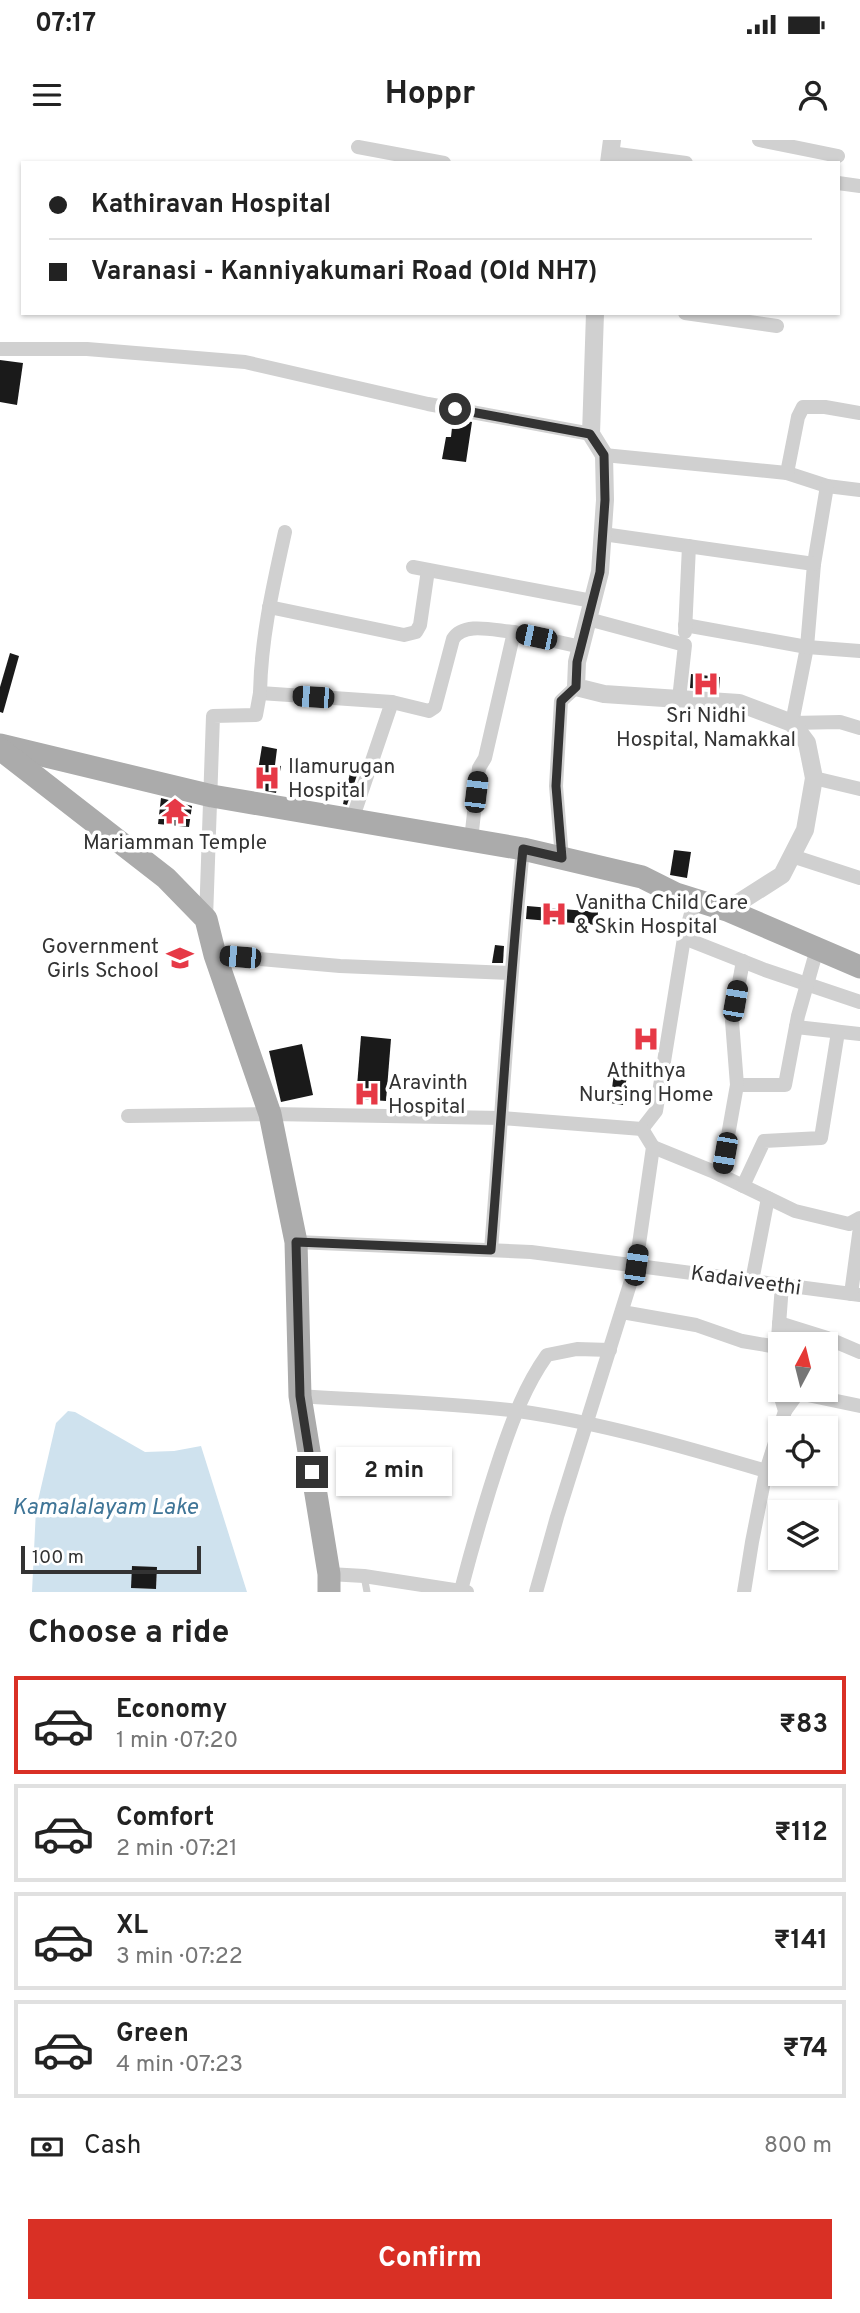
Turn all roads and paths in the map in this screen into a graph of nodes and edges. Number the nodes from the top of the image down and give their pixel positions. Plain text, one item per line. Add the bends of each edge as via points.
1 (759, 140) edge
2 (358, 147) dead end
3 (611, 152) edge
4 (838, 156) dead end
5 (433, 161) edge
6 (672, 161) edge
7 (840, 183) edge
8 (860, 186) edge
9 (595, 315) edge
10 (699, 315) edge
11 (776, 326) dead end
12 (0, 349) edge
13 (860, 413) edge
14 (590, 434) junction
15 (604, 455) junction
16 (787, 473) junction
17 (827, 486) junction
18 (860, 490) edge
19 (285, 532) dead end
20 (603, 534) junction
21 (689, 546) junction
22 (814, 564) junction
23 (413, 567) dead end
24 (428, 570) junction
25 (592, 601) junction
26 (269, 607) junction
27 (588, 619) junction
28 (685, 625) junction
29 (514, 632) junction
30 (685, 645) junction
31 (581, 647) junction
32 (807, 647) junction
33 (860, 651) edge
34 (576, 687) junction
35 (260, 694) junction
36 (679, 699) junction
37 (393, 702) junction
38 (792, 723) junction
39 (860, 728) edge
40 (0, 747) edge
41 (814, 778) junction
42 (860, 789) edge
43 (212, 796) junction
44 (352, 820) junction
45 (471, 840) junction
46 (523, 849) junction
47 (792, 856) junction
48 (562, 858) junction
49 (860, 878) edge
50 (695, 900) junction
51 (727, 910) junction
52 (206, 919) junction
53 (684, 938) junction
54 (817, 949) junction
55 (215, 955) junction
56 (743, 961) junction
57 (860, 967) edge
58 (510, 973) junction
59 (808, 983) junction
60 (860, 1002) edge
61 (796, 1027) junction
62 (838, 1032) junction
63 (860, 1034) edge
64 (737, 1085) junction
65 (270, 1114) junction
66 (128, 1116) dead end
67 (502, 1118) junction
68 (642, 1129) junction
69 (653, 1147) junction
70 (721, 1175) junction
71 (743, 1186) junction
72 (768, 1198) junction
73 (860, 1218) edge
74 (860, 1227) edge
75 (296, 1242) junction
76 (491, 1250) junction
77 (636, 1265) junction
78 (752, 1281) junction
79 (782, 1285) junction
80 (855, 1294) edge
81 (622, 1312) junction
82 (779, 1323) junction
83 (778, 1332) edge
84 (768, 1346) edge
85 (610, 1350) junction
86 (860, 1352) edge
87 (300, 1396) junction
88 (782, 1402) edge
89 (860, 1406) edge
90 (515, 1411) junction
91 (785, 1411) junction
92 (587, 1423) junction
93 (766, 1471) junction
94 (365, 1576) junction
95 (329, 1583) edge
96 (464, 1591) edge
97 (367, 1592) edge
98 (536, 1592) edge
99 (744, 1592) edge

1 - 4 street
2 - 5 street
3 - 6 street
7 - 8 street
9 - 14 street
10 - 11 street
12 - 14 street via 87,349 245,362 428,404
13 - 16 street via 803,407
14 - 15 street
15 - 16 street
15 - 20 street
16 - 17 street
17 - 18 street
17 - 22 street
19 - 26 street
20 - 21 street
20 - 25 street
21 - 22 street
21 - 28 street
22 - 32 street
23 - 24 street
24 - 25 street
24 - 26 street via 421,625 404,635
25 - 27 street
26 - 35 street
27 - 30 street
27 - 31 street
28 - 30 street
28 - 32 street
29 - 31 street
29 - 37 street via 466,628 456,633 435,707 429,711
29 - 45 street via 479,768
30 - 36 street
31 - 34 street
32 - 33 street
32 - 38 street
34 - 36 street via 604,694
34 - 48 street via 561,701 556,786
35 - 37 street
35 - 43 street via 256,715 213,716
36 - 38 street via 738,703
37 - 44 street
38 - 39 street via 840,722
38 - 41 street via 807,743
40 - 43 main road
40 - 52 main road via 166,878
41 - 42 street
41 - 47 street via 805,830
43 - 44 main road
43 - 52 street
44 - 45 main road
45 - 46 main road
46 - 48 main road
46 - 58 street
47 - 49 street
47 - 51 street via 782,875
48 - 50 main road via 642,877
50 - 51 main road
50 - 53 street
51 - 54 main road
52 - 55 main road
53 - 56 street
53 - 68 street via 656,1111
54 - 57 main road
54 - 59 street
55 - 58 street
55 - 65 main road
56 - 59 street
56 - 64 street via 732,1021
58 - 67 street
59 - 60 street
59 - 61 street
61 - 62 street
61 - 64 street via 785,1085
62 - 63 street
62 - 71 street via 821,1138 764,1141
64 - 70 street
65 - 66 street
65 - 67 street
65 - 75 main road
67 - 68 street
67 - 76 street
68 - 69 street
69 - 70 street
69 - 77 street
70 - 71 street
71 - 72 street
72 - 73 street via 795,1211 849,1224
72 - 78 street
74 - 80 street
75 - 76 street, Kadaiveethi
75 - 87 main road
76 - 77 street, Kadaiveethi
77 - 78 street, Kadaiveethi
77 - 81 street
78 - 79 street, Kadaiveethi
79 - 80 street, Kadaiveethi
79 - 82 street
81 - 84 street via 696,1325
81 - 85 street
82 - 83 street
82 - 86 street
85 - 90 street via 577,1349 547,1356
85 - 92 street
87 - 90 street
87 - 95 main road
88 - 91 street
89 - 91 street via 798,1393
90 - 92 street
90 - 96 street via 485,1501
91 - 93 street
92 - 93 street
92 - 98 street
93 - 99 street
94 - 95 street
94 - 96 street
94 - 97 lane

